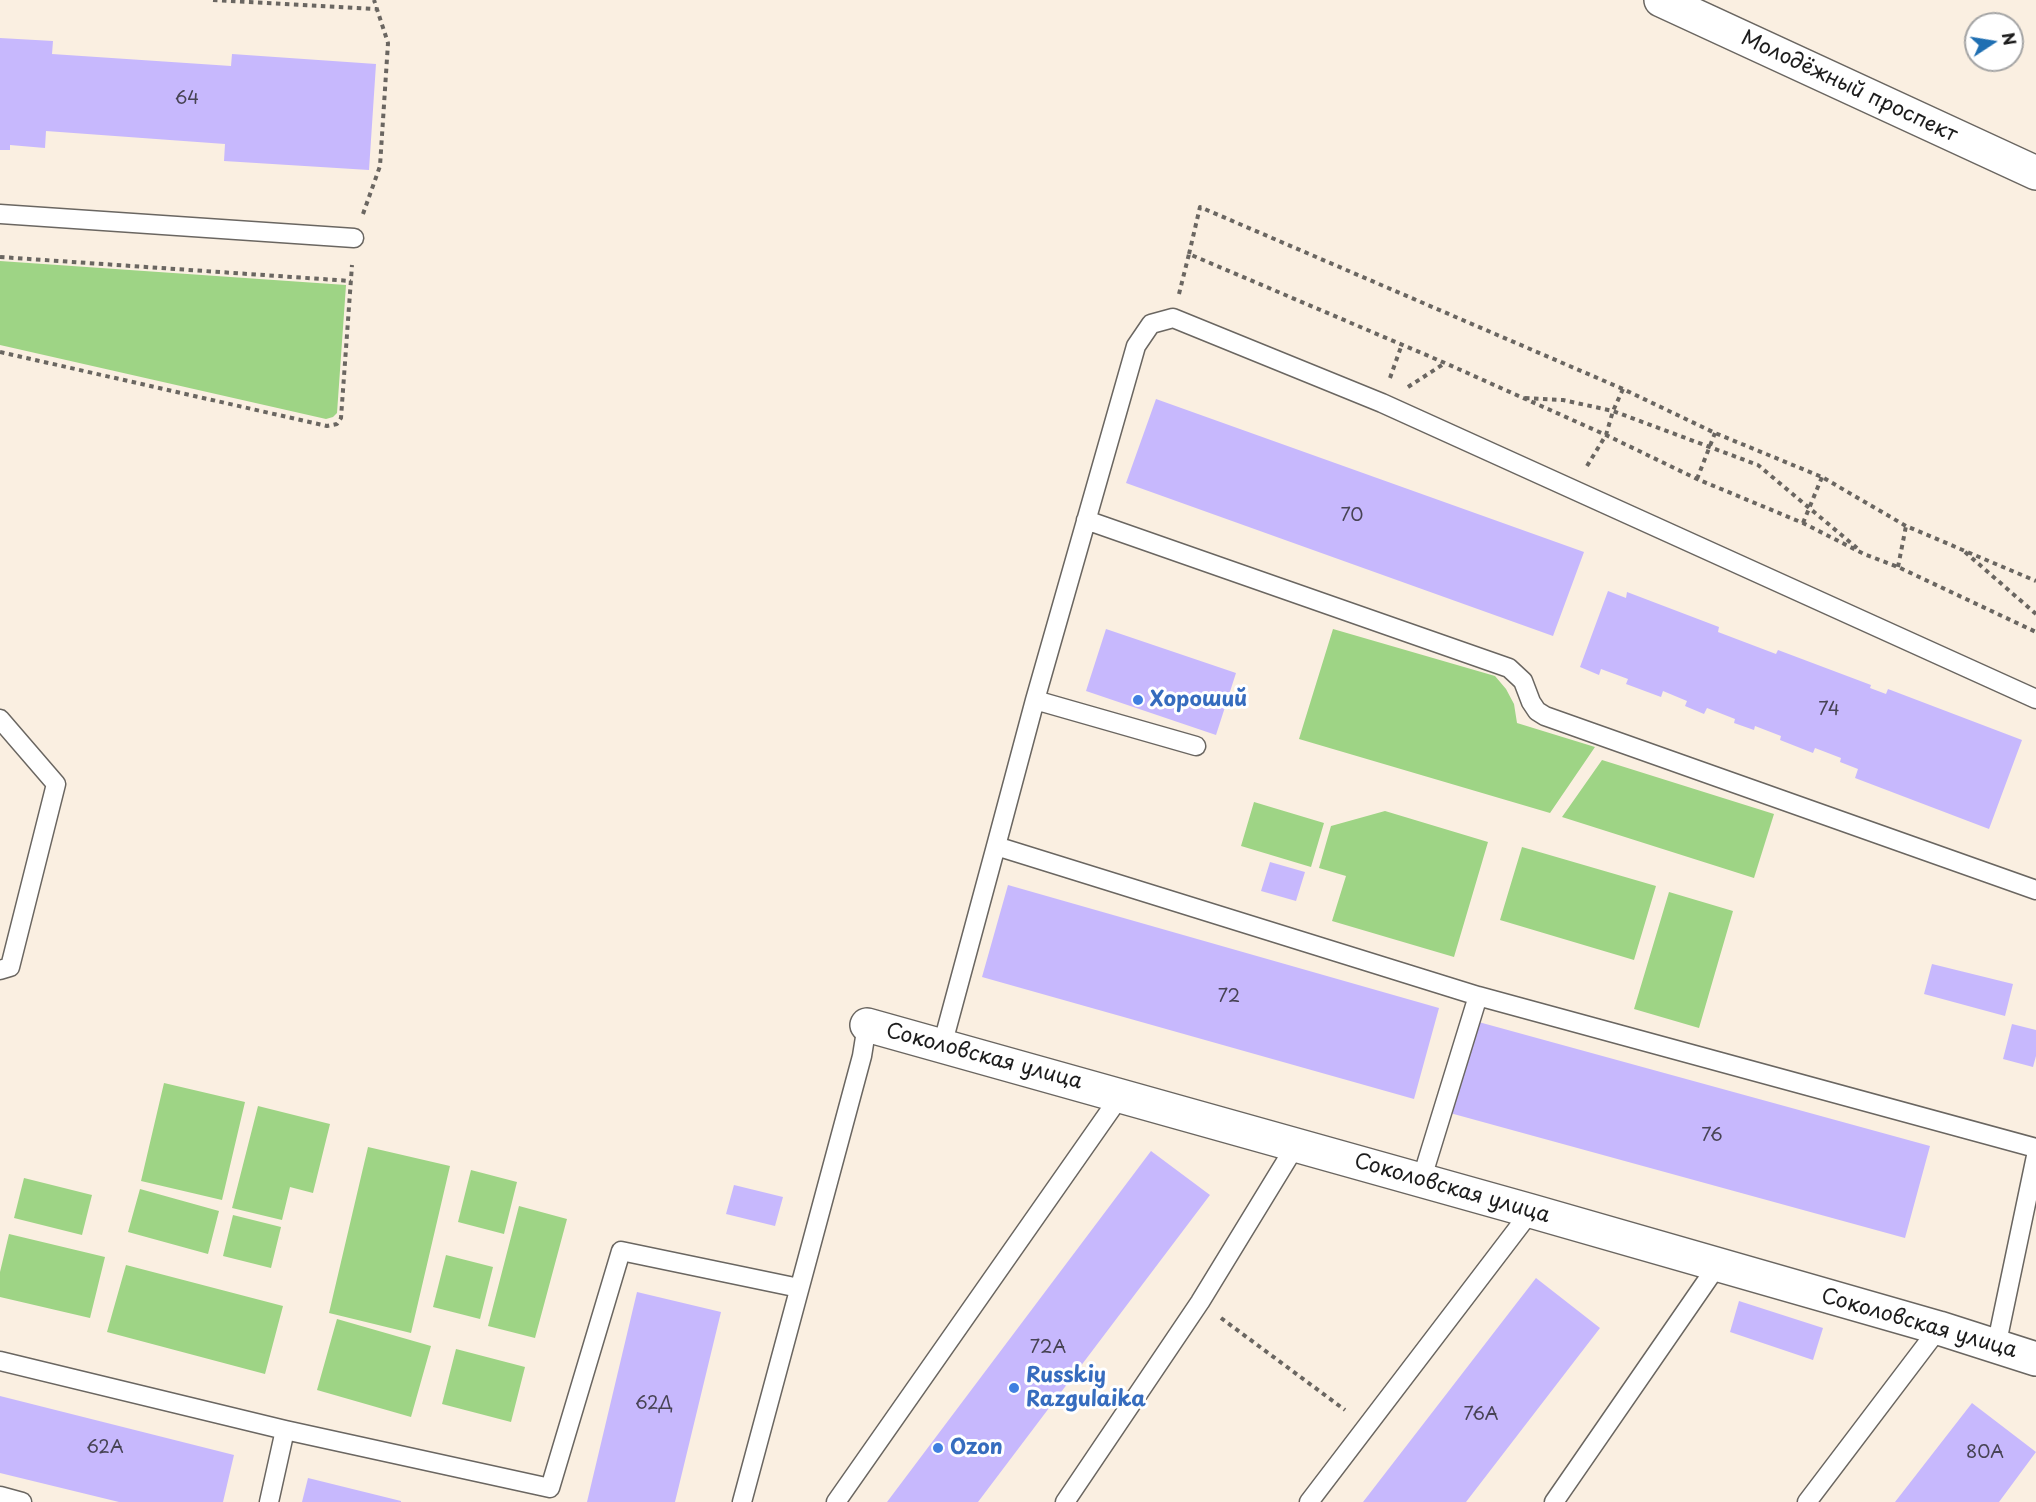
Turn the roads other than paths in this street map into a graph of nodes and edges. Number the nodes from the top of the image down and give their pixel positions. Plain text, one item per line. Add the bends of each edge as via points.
1 (1661, 0) edge
2 (2036, 173) edge
3 (0, 214) edge
4 (354, 238) road end
5 (1086, 520) junction
6 (2036, 699) edge
7 (1035, 700) junction
8 (0, 719) edge
9 (1196, 746) dead end
10 (996, 846) junction
11 (2036, 891) edge
12 (0, 970) edge
13 (1478, 996) junction
14 (867, 1025) joint
15 (942, 1046) junction
16 (1121, 1095) junction
17 (1296, 1145) junction
18 (2036, 1148) edge
19 (2036, 1156) edge
20 (1421, 1181) junction
21 (1531, 1212) junction
22 (1717, 1266) junction
23 (799, 1288) junction
24 (1939, 1328) junction
25 (1996, 1347) junction
26 (2036, 1359) edge
27 (0, 1361) edge
28 (285, 1430) junction
29 (0, 1496) edge
30 (22, 1502) edge
31 (268, 1502) edge
32 (742, 1502) edge
33 (836, 1502) edge
34 (1065, 1502) edge
35 (1309, 1502) edge
36 (1554, 1502) edge
37 (1807, 1502) edge

1 - 2 street, Молодёжный проспект
3 - 4 lane
5 - 6 lane via 1136,346 1151,324 1173,318 1382,404
5 - 7 lane
5 - 11 lane via 1509,668 1523,681 1537,711 1545,716
7 - 9 lane
7 - 10 lane
8 - 12 lane via 56,784 10,967
10 - 13 lane
10 - 15 lane
13 - 18 lane
13 - 20 lane
14 - 15 street, Соколовская улица
14 - 23 lane
15 - 16 street, Соколовская улица
16 - 17 street, Соколовская улица
16 - 33 lane
17 - 20 street, Соколовская улица
17 - 34 lane via 1200,1302
19 - 25 lane
20 - 21 street, Соколовская улица
21 - 22 street, Соколовская улица
21 - 35 lane
22 - 24 street, Соколовская улица
22 - 36 lane
23 - 28 lane via 621,1251 550,1488
23 - 32 lane
24 - 25 street, Соколовская улица
24 - 37 lane
25 - 26 street, Соколовская улица
27 - 28 lane
28 - 31 lane
29 - 30 lane

